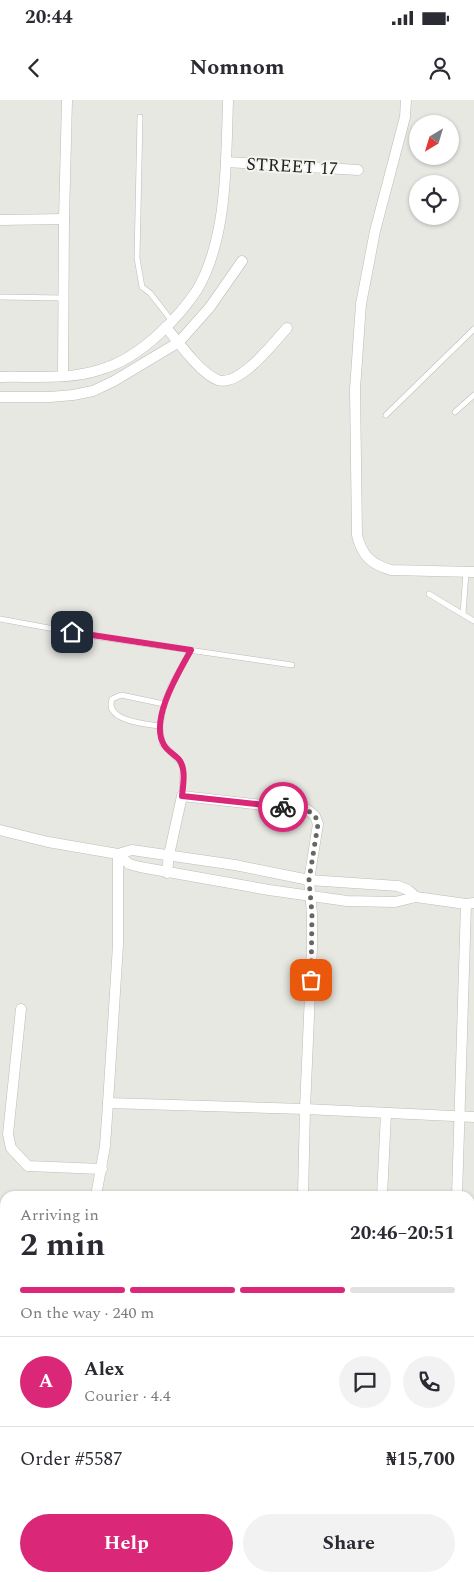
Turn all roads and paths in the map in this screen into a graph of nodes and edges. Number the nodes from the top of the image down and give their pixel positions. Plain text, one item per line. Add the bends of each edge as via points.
1 (68, 100) edge
2 (228, 100) edge
3 (406, 100) edge
4 (140, 117) dead end
5 (226, 162) junction
6 (358, 170) dead end
7 (64, 219) junction
8 (0, 220) edge
9 (242, 261) dead end
10 (0, 297) edge
11 (64, 298) junction
12 (169, 324) junction
13 (288, 328) dead end
14 (474, 329) edge
15 (179, 342) junction
16 (63, 376) junction
17 (0, 377) edge
18 (474, 396) edge
19 (0, 397) edge
20 (455, 412) dead end
21 (386, 414) dead end
22 (470, 572) edge
23 (429, 594) dead end
24 (464, 614) junction
25 (0, 618) edge
26 (474, 621) edge
27 (191, 650) junction
28 (292, 665) dead end
29 (164, 704) junction
30 (160, 726) junction
31 (182, 796) junction
32 (0, 830) edge
33 (118, 854) junction
34 (169, 855) junction
35 (167, 873) junction
36 (309, 880) junction
37 (310, 896) junction
38 (416, 897) junction
39 (470, 904) edge
40 (21, 1010) dead end
41 (108, 1103) junction
42 (305, 1109) junction
43 (386, 1112) junction
44 (460, 1116) junction
45 (474, 1117) edge
46 (102, 1169) junction
47 (97, 1191) edge
48 (303, 1191) edge
49 (382, 1191) edge
50 (457, 1191) edge

1 - 7 street
2 - 5 street
3 - 22 street via 405,117 361,304 355,388 357,535 360,549 368,558 391,570
4 - 12 lane via 137,258 142,287 150,293
5 - 6 street, STREET 17
5 - 12 street via 220,223 210,261 196,290
7 - 8 street
7 - 11 street
9 - 15 street via 210,307
10 - 11 lane
11 - 16 street
12 - 15 street
12 - 16 street via 135,352 109,366 98,371
13 - 15 street via 252,366 227,381 219,380 202,369
14 - 21 lane
15 - 19 street via 93,391 50,397
16 - 17 street
18 - 20 lane
22 - 24 lane
23 - 24 lane
24 - 26 lane
25 - 27 lane via 92,636
27 - 28 lane
27 - 29 lane
29 - 30 lane
29 - 30 lane via 122,695 112,699 111,703 111,708 124,719
30 - 31 lane via 162,743 183,768
31 - 34 street
31 - 36 street via 311,812 318,824
32 - 33 street
33 - 34 street via 132,850
33 - 35 street via 129,864
33 - 41 street via 118,945
34 - 35 street
34 - 36 street
35 - 37 street
36 - 37 street
36 - 38 street via 398,886
37 - 38 street via 384,903
37 - 42 street via 312,948
38 - 39 street
39 - 44 street
40 - 46 street via 8,1134 11,1148 28,1166
41 - 42 street
41 - 46 street
42 - 43 street
42 - 48 street
43 - 44 street
43 - 49 street
44 - 45 street
44 - 50 street
46 - 47 street

